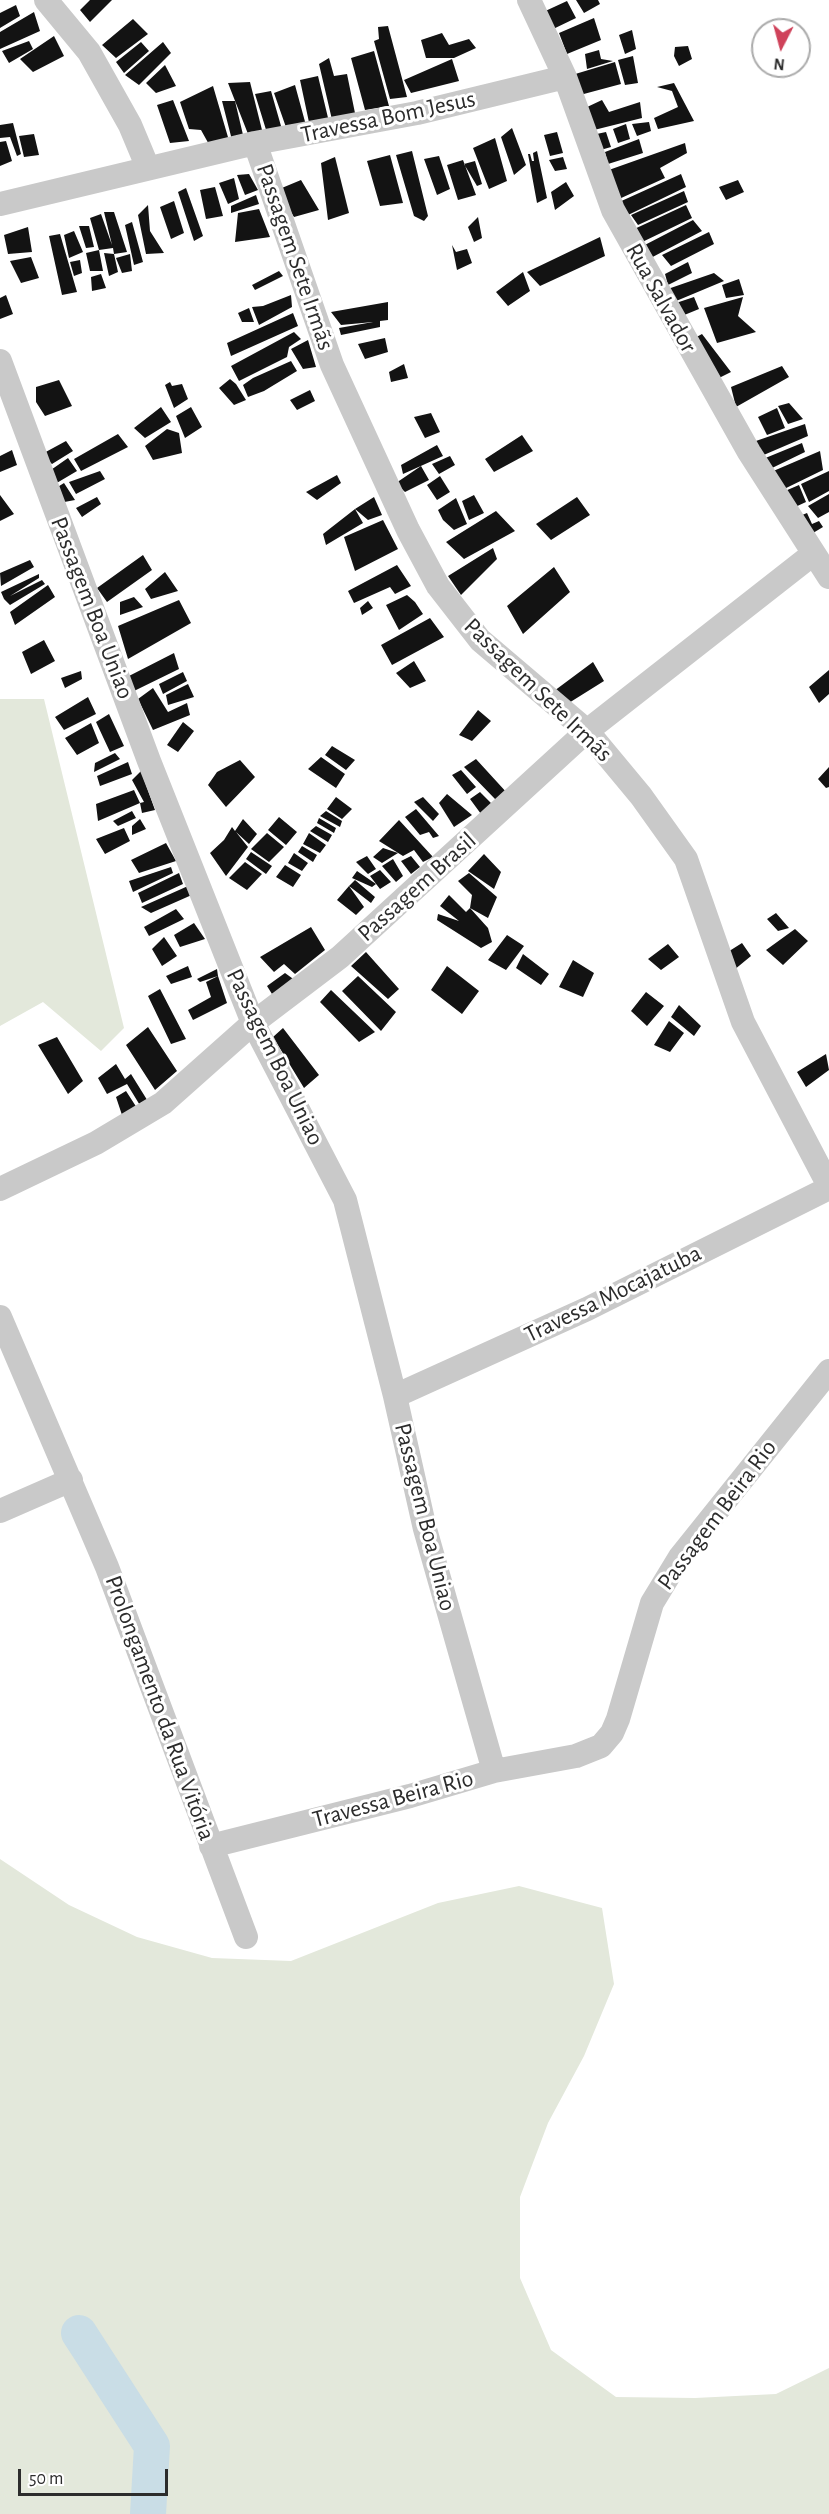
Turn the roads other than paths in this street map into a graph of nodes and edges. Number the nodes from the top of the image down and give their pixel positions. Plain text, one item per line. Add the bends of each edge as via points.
1 (46, 0) edge
2 (529, 0) edge
3 (565, 77) junction
4 (255, 143) junction
5 (148, 168) junction
6 (0, 204) edge
7 (0, 361) edge
8 (813, 554) junction
9 (829, 578) edge
10 (587, 731) junction
11 (253, 1023) junction
12 (829, 1187) edge
13 (0, 1189) edge
14 (0, 1317) edge
15 (829, 1371) edge
16 (395, 1396) junction
17 (71, 1480) junction
18 (0, 1511) edge
19 (576, 1756) joint
20 (494, 1771) junction
21 (211, 1846) junction
22 (246, 1937) dead end

1 - 5 street via 89,51 130,125
2 - 3 street, Rua Salvador
3 - 4 street, Travessa Bom Jesus via 417,113
3 - 8 street, Rua Salvador via 613,210 749,452
4 - 5 street, Travessa Bom Jesus
4 - 10 street, Passagem Sete Irmãs via 332,365 438,586 480,640
5 - 6 street, Travessa Bom Jesus
7 - 11 street, Passagem Boa Uniao via 149,761
8 - 9 street, Rua Salvador
8 - 10 street, Passagem Brasil
10 - 11 street, Passagem Brasil via 340,957
10 - 12 street, Passagem Sete Irmãs via 686,859 729,988
11 - 13 street, Passagem Brasil via 163,1103 96,1143
11 - 16 street, Passagem Boa Uniao via 345,1200
12 - 16 street, Travessa Mocajatuba via 587,1309
14 - 17 street, Prolongamento da Rua Vitória
15 - 19 street, Passagem Beira Rio via 680,1557 652,1602 612,1733 601,1746
16 - 20 street, Passagem Boa Uniao via 425,1529
17 - 18 street
17 - 21 street, Prolongamento da Rua Vitória
19 - 20 street, Travessa Beira Rio
20 - 21 street, Travessa Beira Rio
21 - 22 street, Prolongamento da Rua Vitória

